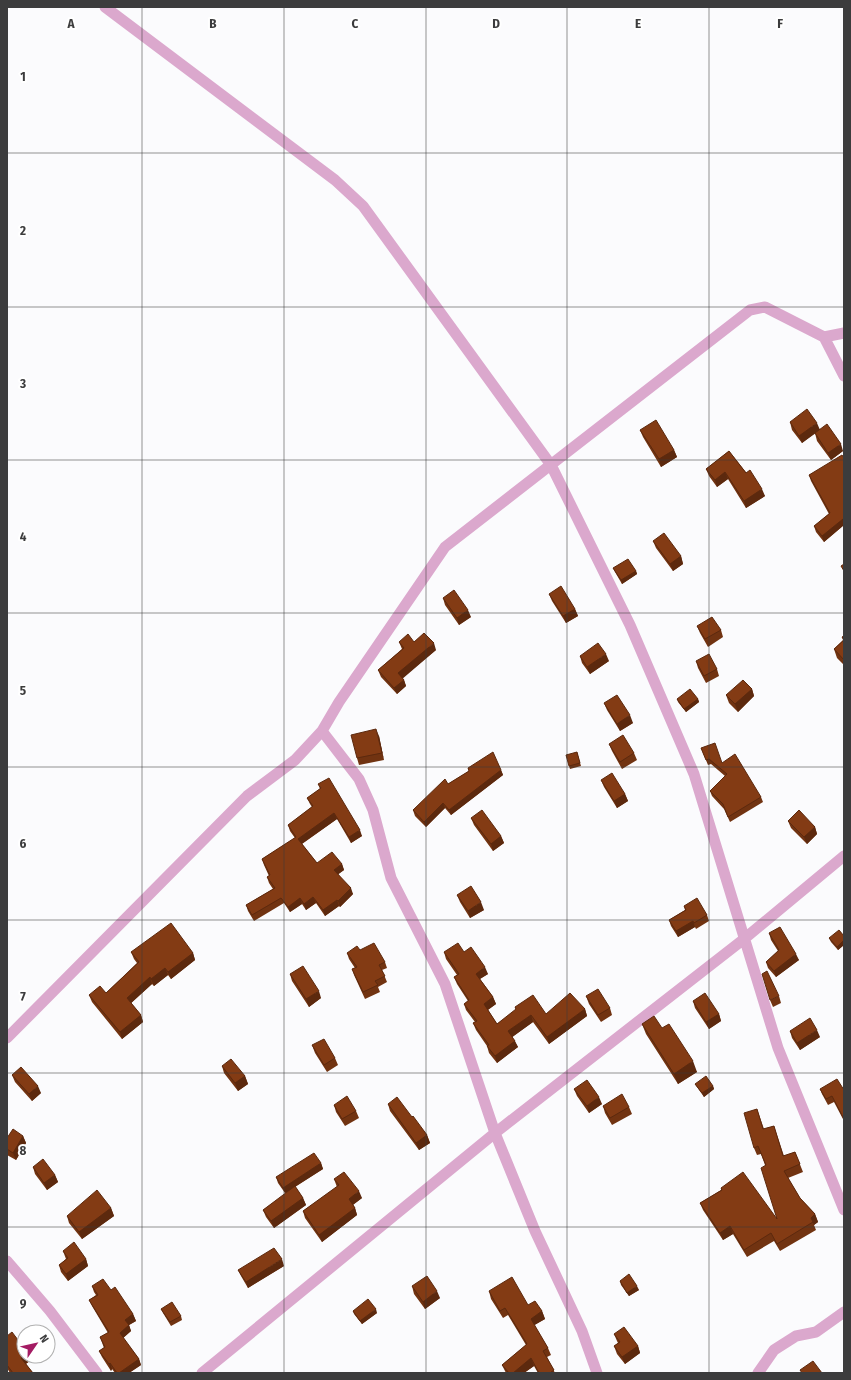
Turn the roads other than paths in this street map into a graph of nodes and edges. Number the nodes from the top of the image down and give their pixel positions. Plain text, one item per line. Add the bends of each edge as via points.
1 (105, 7) edge
2 (844, 333) edge
3 (824, 337) junction
4 (844, 376) edge
5 (551, 465) junction
6 (322, 731) junction
7 (844, 856) edge
8 (744, 939) junction
9 (7, 1038) edge
10 (496, 1133) junction
11 (844, 1210) edge
12 (7, 1261) edge
13 (844, 1312) edge
14 (97, 1373) edge
15 (202, 1373) edge
16 (597, 1373) edge
17 (758, 1373) edge

1 - 5 street via 335,180 363,206
2 - 3 street
3 - 4 street
3 - 5 street via 765,307 750,310
5 - 6 street via 445,548 339,702
5 - 8 street via 630,625 694,774
6 - 9 street via 295,760 247,796
6 - 10 street via 359,779 373,810 391,878 445,984
7 - 8 street
8 - 10 street
8 - 11 street via 778,1048
10 - 15 street
10 - 16 street via 535,1231 582,1331
12 - 14 street via 50,1311
13 - 17 street via 816,1332 796,1336 774,1350

